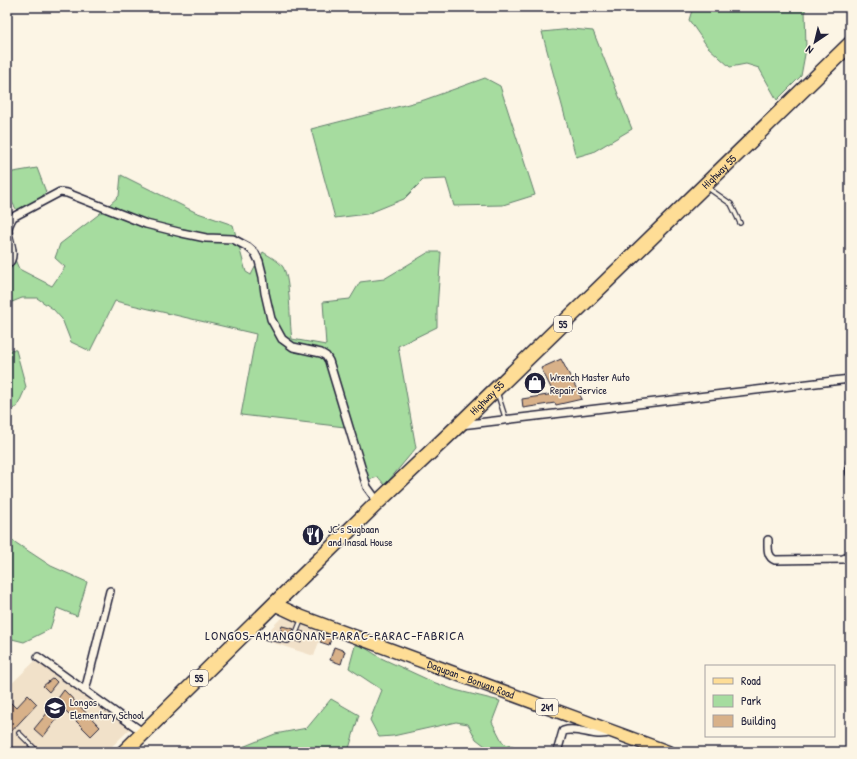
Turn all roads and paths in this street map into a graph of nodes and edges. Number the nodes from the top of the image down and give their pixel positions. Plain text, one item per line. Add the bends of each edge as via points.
1 (850, 44) edge
2 (705, 185) junction
3 (740, 223) dead end
4 (7, 264) edge
5 (850, 379) edge
6 (496, 389) junction
7 (506, 420) junction
8 (459, 425) junction
9 (850, 462) edge
10 (850, 473) edge
11 (375, 498) junction
12 (768, 540) dead end
13 (850, 556) edge
14 (110, 591) dead end
15 (274, 604) junction
16 (302, 617) junction
17 (246, 631) junction
18 (38, 657) dead end
19 (85, 691) junction
20 (613, 732) junction
21 (19, 733) dead end
22 (144, 733) junction
23 (38, 752) edge
24 (124, 752) edge
25 (557, 752) edge
26 (668, 752) edge

1 - 2 highway, Highway 55 / 55
2 - 3 lane via 731,204
2 - 6 highway, Highway 55 / 55
4 - 11 street via 12,257 8,230 13,217 60,192 67,192 146,224 206,238 233,239 248,248 255,253 259,261 271,318 282,339 293,347 321,353 329,361 367,487
5 - 7 street
6 - 7 lane
6 - 8 highway, Highway 55 / 55
7 - 8 street
8 - 11 highway, Highway 55 / 55
9 - 10 street
11 - 15 highway, Highway 55 / 55
12 - 13 street via 769,555 775,560 843,559
14 - 19 street
15 - 16 main road, Dagupan - Bonuan Road / 241
15 - 17 highway, Highway 55 / 55
16 - 17 lane via 296,633 288,641
16 - 20 main road, Dagupan - Bonuan Road / 241
17 - 22 highway, Highway 55 / 55
18 - 19 street
19 - 22 street
20 - 25 street via 597,735 569,729 563,731
20 - 26 main road, Dagupan - Bonuan Road / 241
21 - 23 lane
22 - 24 highway, Highway 55 / 55

